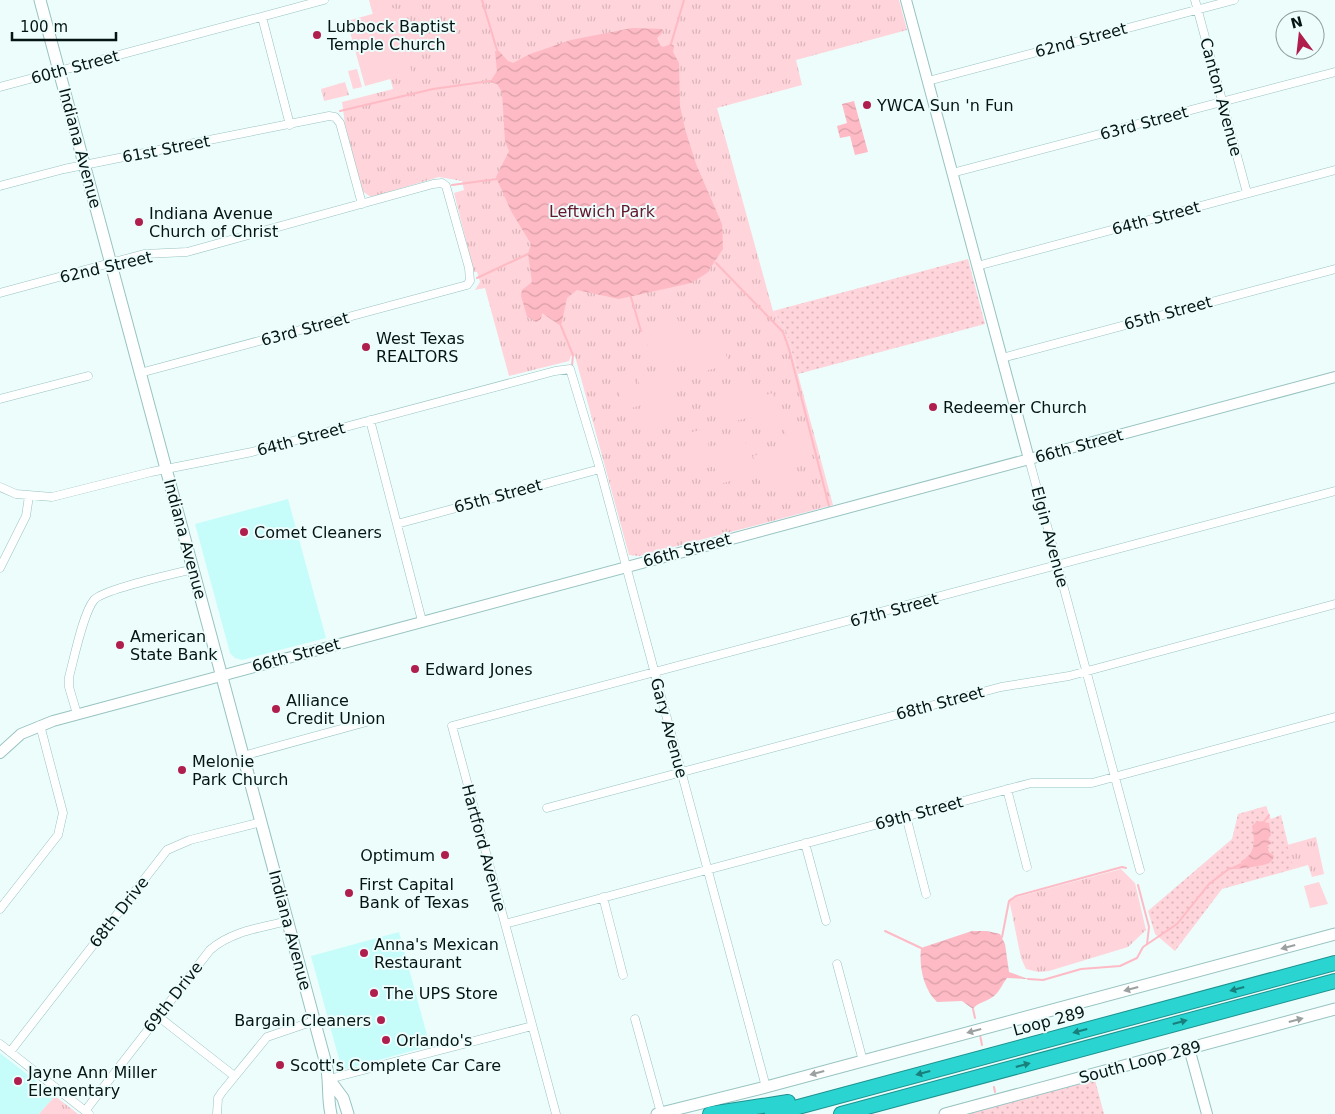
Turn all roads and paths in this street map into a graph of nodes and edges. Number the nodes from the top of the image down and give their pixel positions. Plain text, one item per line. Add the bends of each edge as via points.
1 (40, 0) edge
2 (324, 0) edge
3 (906, 0) edge
4 (1194, 0) edge
5 (1234, 0) edge
6 (1197, 10) junction
7 (262, 17) junction
8 (59, 71) junction
9 (1335, 72) edge
10 (928, 81) junction
11 (0, 87) edge
12 (1222, 102) junction
13 (290, 125) junction
14 (84, 165) junction
15 (1335, 170) edge
16 (952, 173) junction
17 (0, 186) edge
18 (1247, 194) junction
19 (362, 204) junction
20 (110, 263) junction
21 (977, 266) junction
22 (1335, 269) edge
23 (469, 283) joint
24 (0, 293) edge
25 (1002, 358) junction
26 (570, 369) joint
27 (140, 373) junction
28 (88, 376) dead end
29 (1335, 377) edge
30 (0, 399) edge
31 (370, 420) junction
32 (1029, 459) junction
33 (600, 468) junction
34 (166, 469) junction
35 (0, 487) edge
36 (1335, 491) edge
37 (29, 496) junction
38 (397, 524) junction
39 (1058, 566) junction
40 (626, 567) junction
41 (0, 568) edge
42 (193, 569) junction
43 (1335, 604) edge
44 (422, 621) junction
45 (1086, 671) junction
46 (654, 673) junction
47 (221, 675) junction
48 (77, 714) junction
49 (1335, 717) edge
50 (370, 721) dead end
51 (40, 725) junction
52 (452, 726) joint
53 (1, 751) edge
54 (243, 756) junction
55 (680, 773) junction
56 (1115, 778) junction
57 (1007, 789) junction
58 (547, 808) dead end
59 (906, 816) junction
60 (261, 822) junction
61 (806, 843) junction
62 (1027, 866) dead end
63 (706, 870) junction
64 (1140, 870) dead end
65 (926, 894) dead end
66 (603, 897) junction
67 (0, 909) edge
68 (287, 921) junction
69 (826, 921) dead end
70 (505, 924) junction
71 (1335, 934) edge
72 (1335, 963) edge
73 (837, 964) dead end
74 (623, 975) dead end
75 (1335, 981) edge
76 (1335, 1009) edge
77 (159, 1017) junction
78 (635, 1019) dead end
79 (314, 1021) junction
80 (532, 1026) junction
81 (0, 1044) edge
82 (1189, 1048) junction
83 (10, 1052) junction
84 (863, 1061) junction
85 (233, 1076) junction
86 (330, 1079) junction
87 (969, 1080) junction
88 (766, 1087) junction
89 (843, 1095) junction
90 (87, 1113) edge
91 (217, 1114) edge
92 (331, 1114) edge
93 (348, 1114) edge
94 (556, 1114) edge
95 (659, 1114) edge
96 (710, 1114) edge
97 (772, 1114) edge
98 (840, 1114) edge
99 (862, 1114) edge
100 (945, 1114) edge
101 (1207, 1114) edge

1 - 8 main road, Indiana Avenue
2 - 7 street, 60th Street
3 - 10 street, Elgin Avenue
4 - 6 street, Canton Avenue
5 - 6 street, 62nd Street
6 - 10 street, 62nd Street
6 - 12 street, Canton Avenue
7 - 8 street, 60th Street
7 - 13 street
8 - 11 street, 60th Street
8 - 14 main road, Indiana Avenue
9 - 12 street, 63rd Street
10 - 16 street, Elgin Avenue
12 - 16 street, 63rd Street
12 - 18 street, Canton Avenue
13 - 14 street, 61st Street
13 - 19 street, 61st Street via 332,117 340,124
14 - 17 street, 61st Street
14 - 20 main road, Indiana Avenue
15 - 18 street, 64th Street
16 - 21 street, Elgin Avenue
18 - 21 street, 64th Street
19 - 20 street, 62nd Street via 187,252 144,254
19 - 23 street, 62nd Street via 433,184 444,184 469,268
20 - 24 street, 62nd Street
20 - 27 main road, Indiana Avenue
21 - 25 street, Elgin Avenue
22 - 25 street, 65th Street
23 - 27 street, 63rd Street
25 - 32 street, Elgin Avenue
26 - 31 street, 64th Street
26 - 33 street, Gary Avenue
27 - 34 main road, Indiana Avenue
28 - 30 street
29 - 32 street, 66th Street
31 - 34 street, 64th Street via 252,452
31 - 38 street
32 - 39 street, Elgin Avenue
32 - 40 street, 66th Street
33 - 38 street, 65th Street
33 - 40 street, Gary Avenue
34 - 37 street, 64th Street via 52,497
34 - 42 main road, Indiana Avenue
35 - 37 street, 64th Street
36 - 39 street, 67th Street
37 - 41 street via 26,516
38 - 44 street
39 - 45 street, Elgin Avenue
39 - 46 street, 67th Street
40 - 44 street, 66th Street
40 - 46 street, Gary Avenue
42 - 47 main road, Indiana Avenue
42 - 48 street via 92,596 69,677
43 - 45 street, 68th Street
44 - 47 street, 66th Street
45 - 55 street, 68th Street via 1001,687
45 - 56 street, Elgin Avenue
46 - 52 street, 67th Street
46 - 55 street, Gary Avenue
47 - 48 street, 66th Street
47 - 54 main road, Indiana Avenue
48 - 51 street, 66th Street
49 - 56 street, 69th Street
50 - 54 street
51 - 53 street, 66th Street via 21,734
51 - 67 street via 63,812 62,824 58,835
52 - 70 street, Hartford Avenue
54 - 60 main road, Indiana Avenue
55 - 58 street, 68th Street
55 - 63 street, Gary Avenue
56 - 57 street, 69th Street via 1082,785 1037,782
56 - 64 street, Elgin Avenue
57 - 59 street, 69th Street
57 - 62 street
59 - 61 street, 69th Street
59 - 65 street
60 - 68 main road, Indiana Avenue
60 - 83 street, 68th Drive via 190,840 168,850
61 - 63 street, 69th Street
61 - 69 street
63 - 66 street, 69th Street
63 - 88 street, Gary Avenue
66 - 70 street, 69th Street
66 - 74 street
68 - 77 street, 69th Drive via 237,934 218,943
68 - 79 main road, Indiana Avenue
70 - 80 street, Hartford Avenue
71 -> 84 main road
72 -> 89 highway, Loop 289
73 - 84 street
87 -> 75 highway
82 -> 76 main road, South Loop 289
77 - 85 street
77 - 90 street, 69th Drive
78 - 95 street
79 - 85 street via 267,1037
79 - 86 main road, Indiana Avenue
80 - 86 street
80 - 94 street, Hartford Avenue
81 - 83 street
82 - 100 main road, South Loop 289
82 - 101 street
83 - 90 street
84 -> 88 main road
85 - 91 street via 218,1098
86 - 92 main road, Indiana Avenue via 328,1101
86 - 93 main road, Indiana Avenue via 343,1098
87 - 98 highway
87 - 99 highway
88 - 95 main road
89 - 96 highway
89 - 97 highway, Loop 289

